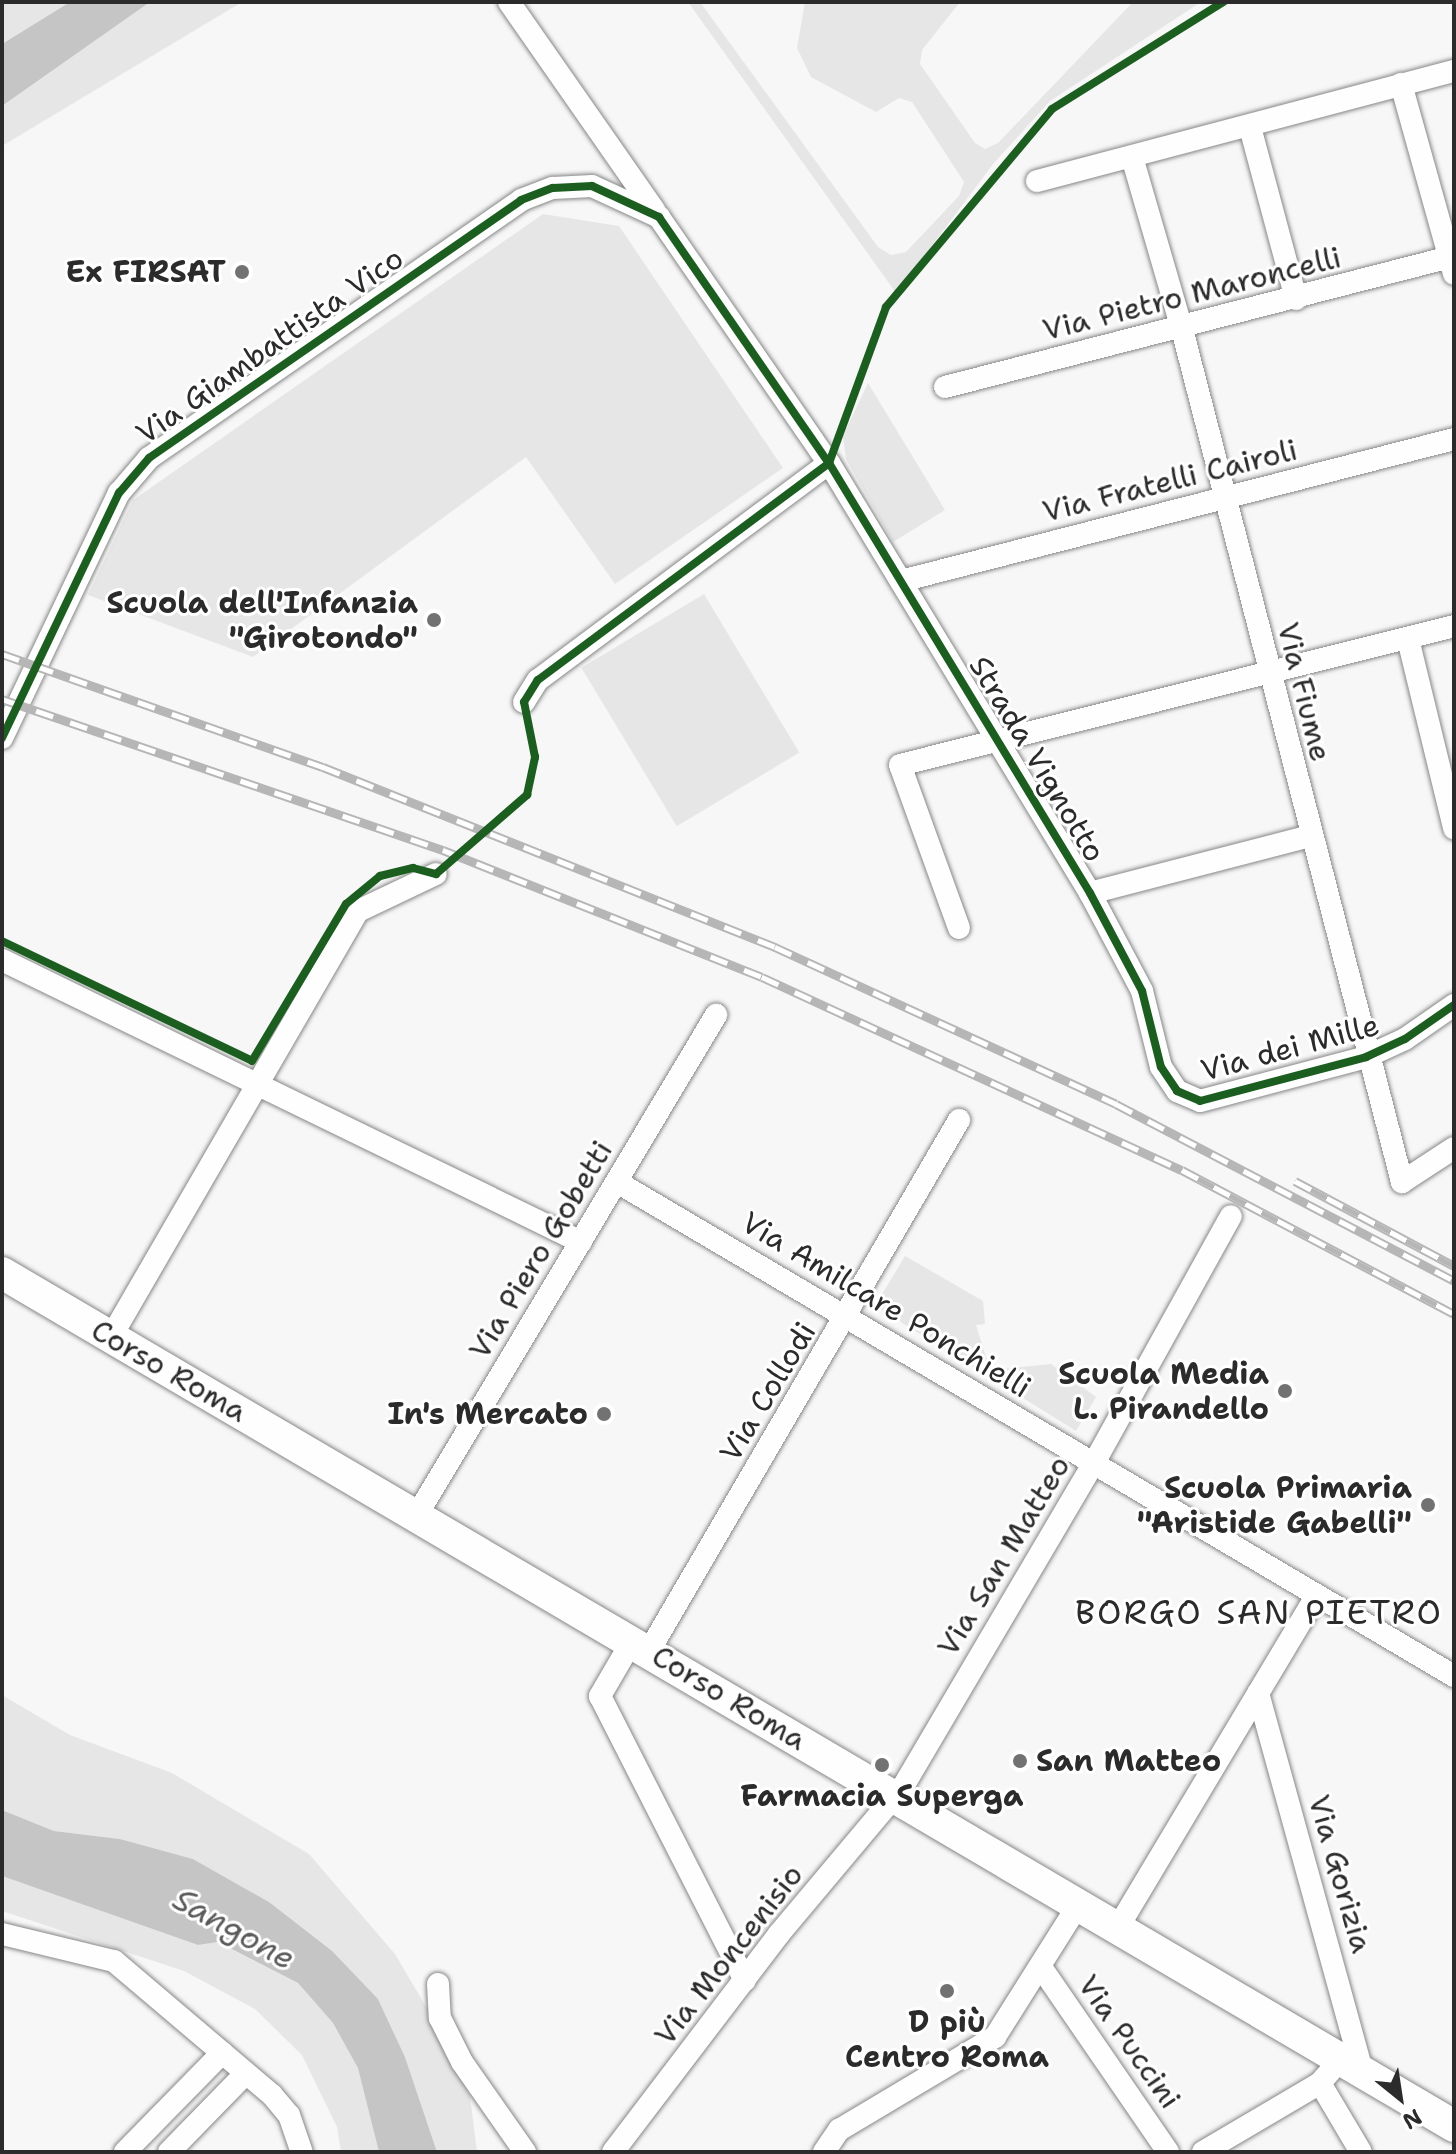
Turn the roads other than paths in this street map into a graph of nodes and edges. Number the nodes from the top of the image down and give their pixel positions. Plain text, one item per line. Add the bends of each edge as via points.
1 (509, 2) edge
2 (1454, 71) edge
3 (1401, 84) junction
4 (1250, 127) junction
5 (1132, 157) junction
6 (1037, 181) dead end
7 (659, 217) junction
8 (1453, 262) edge
9 (1296, 299) junction
10 (1182, 329) junction
11 (945, 387) dead end
12 (1454, 439) edge
13 (829, 463) junction
14 (1223, 499) junction
15 (901, 581) junction
16 (1454, 626) edge
17 (1408, 639) junction
18 (1268, 674) junction
19 (524, 702) dead end
20 (2, 738) edge
21 (1000, 744) junction
22 (1454, 828) edge
23 (1310, 836) junction
24 (436, 874) dead end
25 (1090, 893) junction
26 (959, 928) dead end
27 (2, 960) edge
28 (1454, 1005) edge
29 (716, 1015) dead end
30 (1366, 1057) junction
31 (256, 1080) junction
32 (1177, 1091) joint
33 (959, 1120) dead end
34 (1454, 1148) edge
35 (617, 1182) junction
36 (1231, 1216) dead end
37 (581, 1242) junction
38 (2, 1273) edge
39 (846, 1317) junction
40 (111, 1337) junction
41 (1094, 1463) junction
42 (417, 1515) junction
43 (1317, 1595) junction
44 (641, 1646) junction
45 (1454, 1676) edge
46 (1258, 1693) junction
47 (893, 1795) junction
48 (1078, 1905) junction
49 (1117, 1929) junction
50 (2, 1934) edge
51 (1041, 1967) junction
52 (745, 1980) junction
53 (438, 1984) dead end
54 (222, 2053) junction
55 (1352, 2065) junction
56 (245, 2074) junction
57 (1320, 2083) junction
58 (1454, 2126) edge
59 (125, 2152) edge
60 (169, 2152) edge
61 (302, 2152) edge
62 (525, 2152) edge
63 (613, 2152) edge
64 (824, 2152) edge
65 (1168, 2152) edge
66 (1203, 2152) edge
67 (1361, 2152) edge

1 - 7 street, Strada Vignotto
2 - 3 street
3 - 4 street
3 - 8 street
4 - 5 street
4 - 9 street
5 - 6 street
5 - 10 street, Via Fiume
7 - 13 street, Strada Vignotto
7 - 20 street, Via Giambattista Vico via 592,186 553,188 521,200 137,470 119,493
8 - 9 street, Via Pietro Maroncelli
9 - 10 street, Via Pietro Maroncelli
10 - 11 street, Via Pietro Maroncelli
10 - 14 street, Via Fiume
12 - 14 street, Via Fratelli Cairoli
13 - 15 street, Strada Vignotto
13 - 19 street via 538,680
14 - 15 street, Via Fratelli Cairoli
14 - 18 street, Via Fiume
15 - 21 street, Strada Vignotto
16 - 17 street
17 - 18 street
17 - 22 street
18 - 21 street
18 - 23 street, Via Fiume
21 - 25 street, Strada Vignotto
21 - 26 street via 900,765
23 - 25 street
23 - 30 street, Via Fiume
24 - 31 street via 358,911
25 - 32 street, Strada Vignotto via 1142,991 1161,1067
27 - 31 street
28 - 30 street, Via dei Mille via 1405,1039
29 - 35 street, Via Piero Gobetti
30 - 32 street, Via dei Mille via 1200,1101
30 - 34 street, Via Fiume via 1402,1182
31 - 37 street
31 - 40 street
33 - 39 street, Via Collodi
35 - 37 street, Via Piero Gobetti
35 - 39 street, Via Amilcare Ponchielli
36 - 41 street, Via San Matteo
37 - 42 street, Via Piero Gobetti
38 - 40 street, Corso Roma
39 - 41 street, Via Amilcare Ponchielli
39 - 44 street, Via Collodi
40 - 42 street, Corso Roma
41 - 43 street, Via Amilcare Ponchielli
41 - 47 street, Via San Matteo via 904,1785
42 - 44 street, Corso Roma
43 - 45 street, Via Amilcare Ponchielli
43 - 46 street
44 - 47 street, Corso Roma
44 - 52 street, Via Collodi via 600,1696
46 - 49 street
46 - 55 street, Via Gorizia
47 - 48 street, Corso Roma
47 - 52 street, Via Moncenisio
48 - 49 street, Corso Roma
48 - 51 street
49 - 55 street, Corso Roma
50 - 54 street via 114,1961
51 - 64 street via 995,2037 839,2130
51 - 65 street, Via Puccini
52 - 63 street, Via Moncenisio
53 - 62 street via 440,2018 462,2062
54 - 56 street
54 - 59 street
55 - 57 street
55 - 58 street, Corso Roma
56 - 60 street
56 - 61 street via 289,2115
57 - 66 street
57 - 67 street

